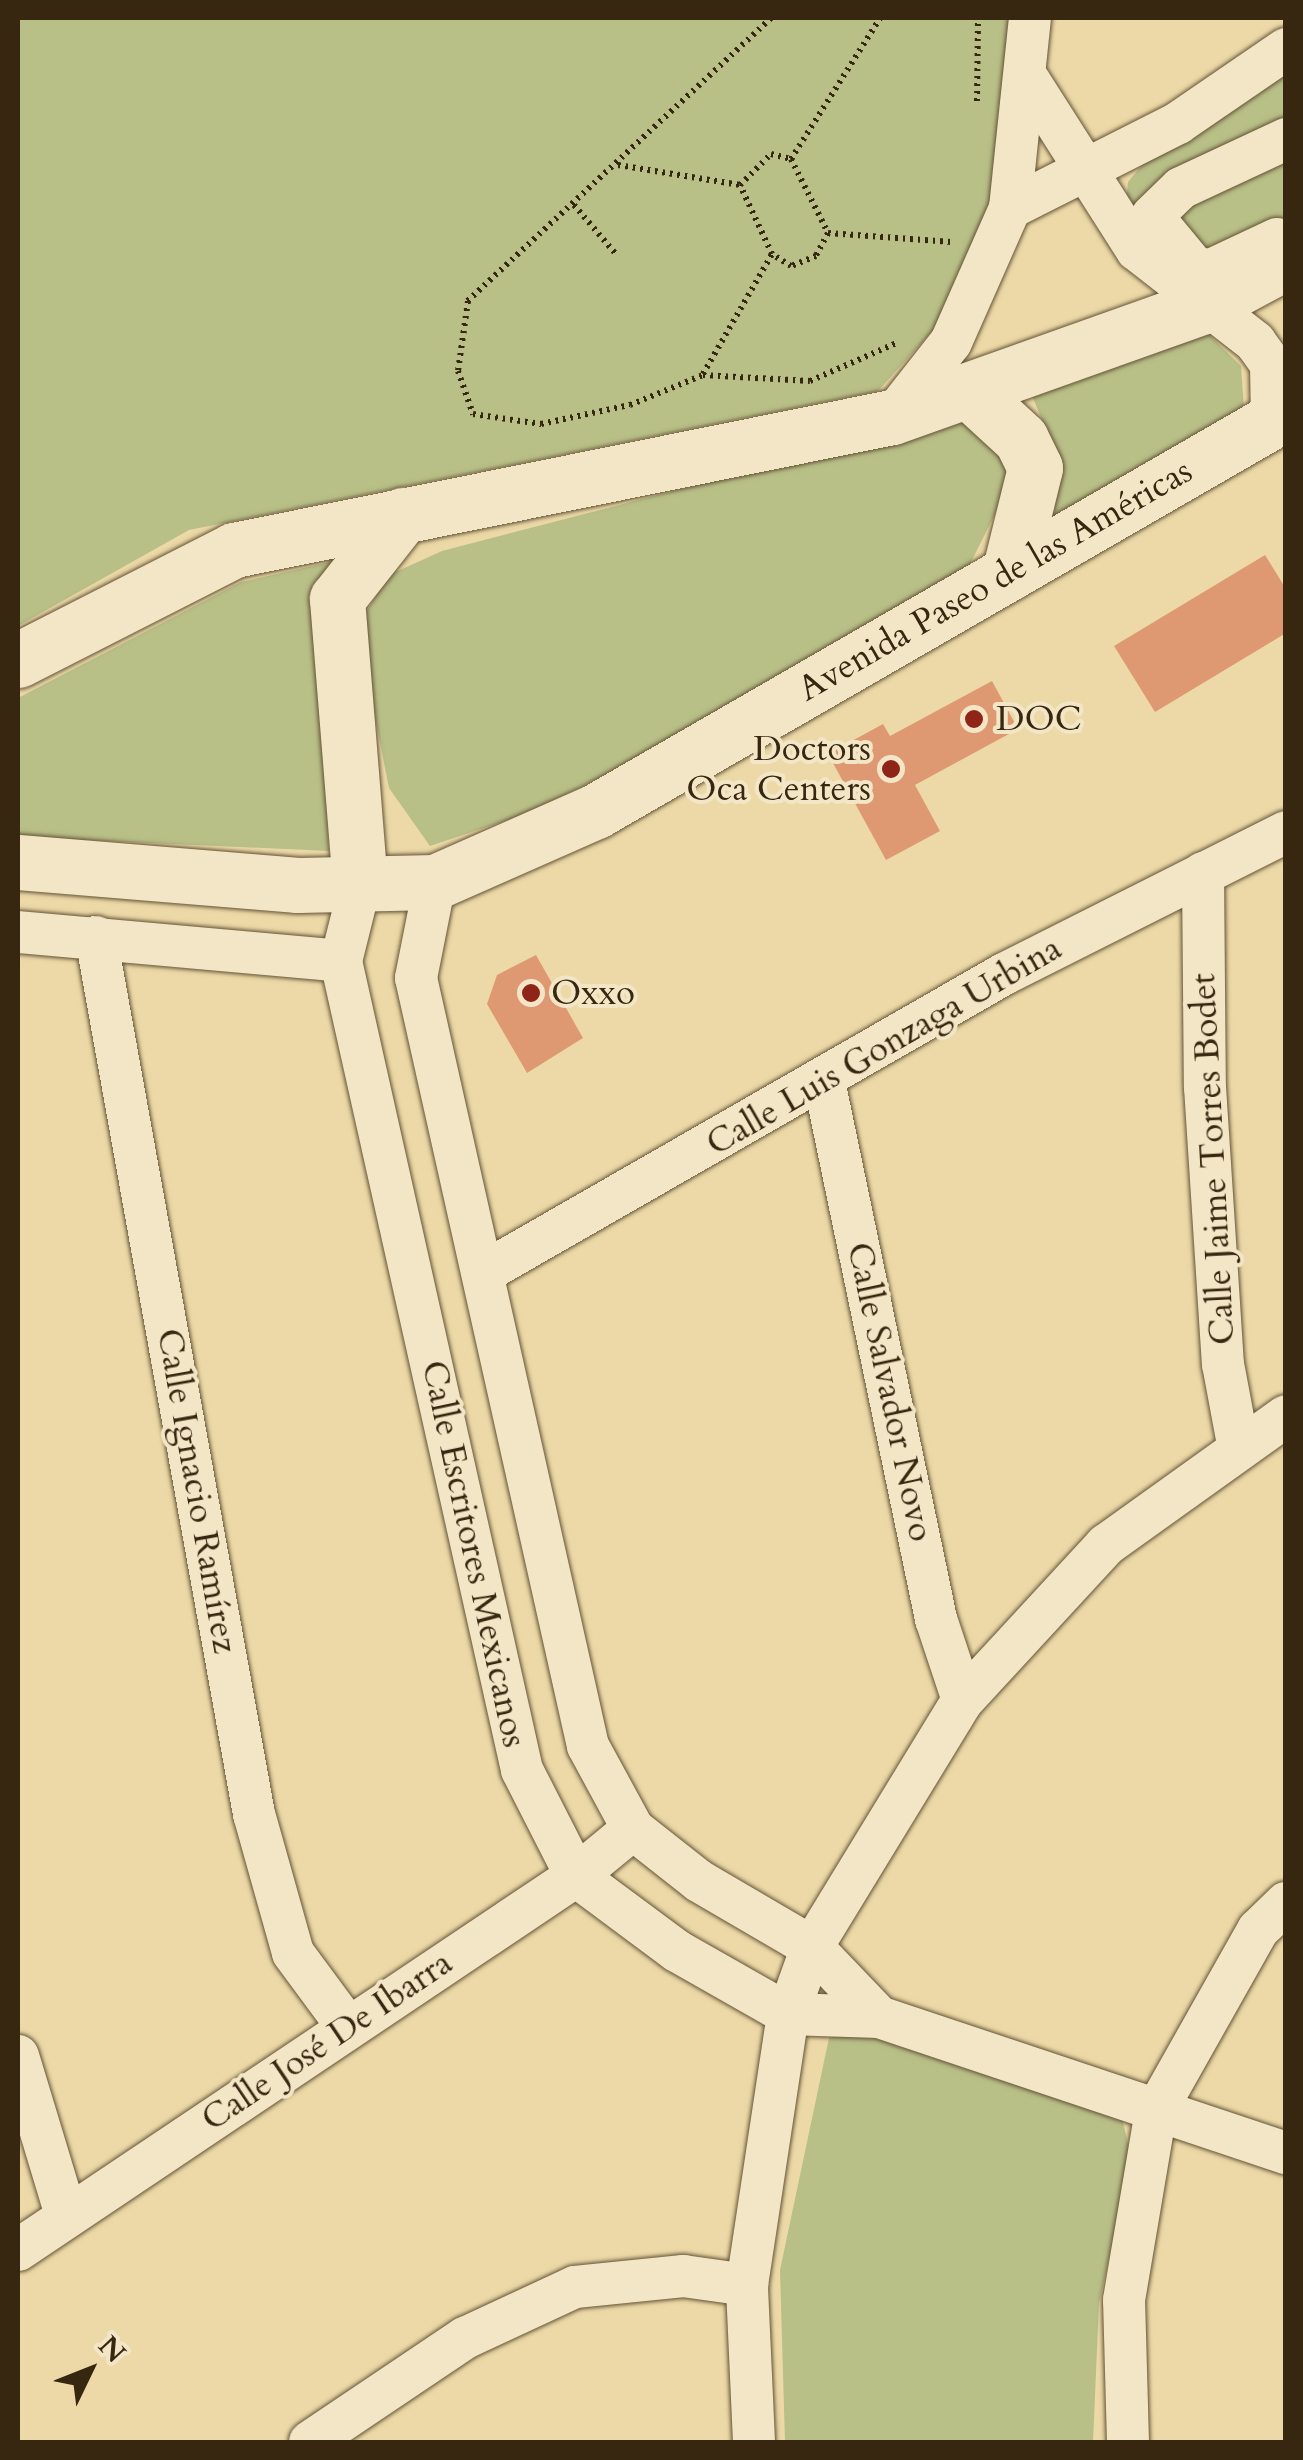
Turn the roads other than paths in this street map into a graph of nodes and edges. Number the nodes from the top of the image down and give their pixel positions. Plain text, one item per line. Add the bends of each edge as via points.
1 (1030, 18) edge
2 (1286, 50) edge
3 (1026, 76) junction
4 (1286, 139) edge
5 (1107, 160) junction
6 (1161, 203) junction
7 (1010, 208) junction
8 (1286, 235) edge
9 (1286, 262) edge
10 (1204, 306) junction
11 (971, 394) junction
12 (1279, 416) edge
13 (892, 418) junction
14 (403, 515) junction
15 (1009, 572) junction
16 (18, 660) edge
17 (1286, 832) edge
18 (18, 862) edge
19 (1202, 873) junction
20 (435, 882) junction
21 (360, 885) junction
22 (18, 932) edge
23 (96, 937) junction
24 (342, 961) junction
25 (824, 1081) junction
26 (488, 1270) junction
27 (1286, 1416) edge
28 (1238, 1444) junction
29 (963, 1700) junction
30 (634, 1829) junction
31 (576, 1876) junction
32 (1286, 1903) edge
33 (812, 1947) junction
34 (788, 2014) junction
35 (880, 2017) junction
36 (346, 2026) junction
37 (18, 2056) edge
38 (1156, 2112) junction
39 (1286, 2153) edge
40 (66, 2215) junction
41 (18, 2250) edge
42 (748, 2284) junction
43 (310, 2442) edge
44 (754, 2442) edge
45 (1128, 2442) edge

1 - 3 street
2 - 5 street
3 - 5 street
3 - 7 street
4 - 6 street
5 - 6 street
5 - 7 street
5 - 10 street via 1137,250
6 - 8 street via 1156,232 1194,268 1211,270
7 - 13 street via 951,342
9 - 10 main road
10 - 11 main road
10 - 12 street via 1271,364
11 - 13 main road
11 - 15 main road via 1021,439 1035,468
12 - 15 main road, Avenida Paseo de las Américas
13 - 14 main road
14 - 16 main road via 234,550
14 - 21 main road via 337,599
15 - 20 main road, Avenida Paseo de las Américas via 596,811
17 - 19 street, Calle Luis Gonzaga Urbina
18 - 21 main road, Avenida Paseo de las Américas
19 - 25 street, Calle Luis Gonzaga Urbina via 1004,974
19 - 28 street, Calle Jaime Torres Bodet via 1205,1087 1223,1364
20 - 21 main road, Avenida Paseo de las Américas
20 - 26 street, Calle Escritores Mexicanos via 416,978
21 - 24 street, Calle Escritores Mexicanos
22 - 23 street
23 - 24 street
23 - 36 street, Calle Ignacio Ramírez via 254,1814 293,1953
24 - 31 street, Calle Escritores Mexicanos via 522,1770
25 - 26 street, Calle Luis Gonzaga Urbina
25 - 29 street, Calle Salvador Novo via 936,1619
26 - 30 street, Calle Escritores Mexicanos via 588,1746
27 - 28 street
28 - 29 street via 1106,1545
29 - 33 street
30 - 31 street, Calle José De Ibarra
30 - 33 street, Calle Escritores Mexicanos via 700,1881
31 - 34 street, Calle Escritores Mexicanos via 677,1951
31 - 36 street, Calle José De Ibarra
32 - 38 street via 1258,1930
33 - 34 street
33 - 35 street, Calle Escritores Mexicanos
34 - 35 street, Calle Escritores Mexicanos
34 - 42 street
35 - 38 street, Calle Escritores Mexicanos
36 - 40 street, Calle José De Ibarra
37 - 40 street
38 - 39 street, Calle Escritores Mexicanos
38 - 45 street via 1124,2300
40 - 41 street, Calle José De Ibarra
42 - 43 street via 683,2276 575,2286 465,2338
42 - 44 street

